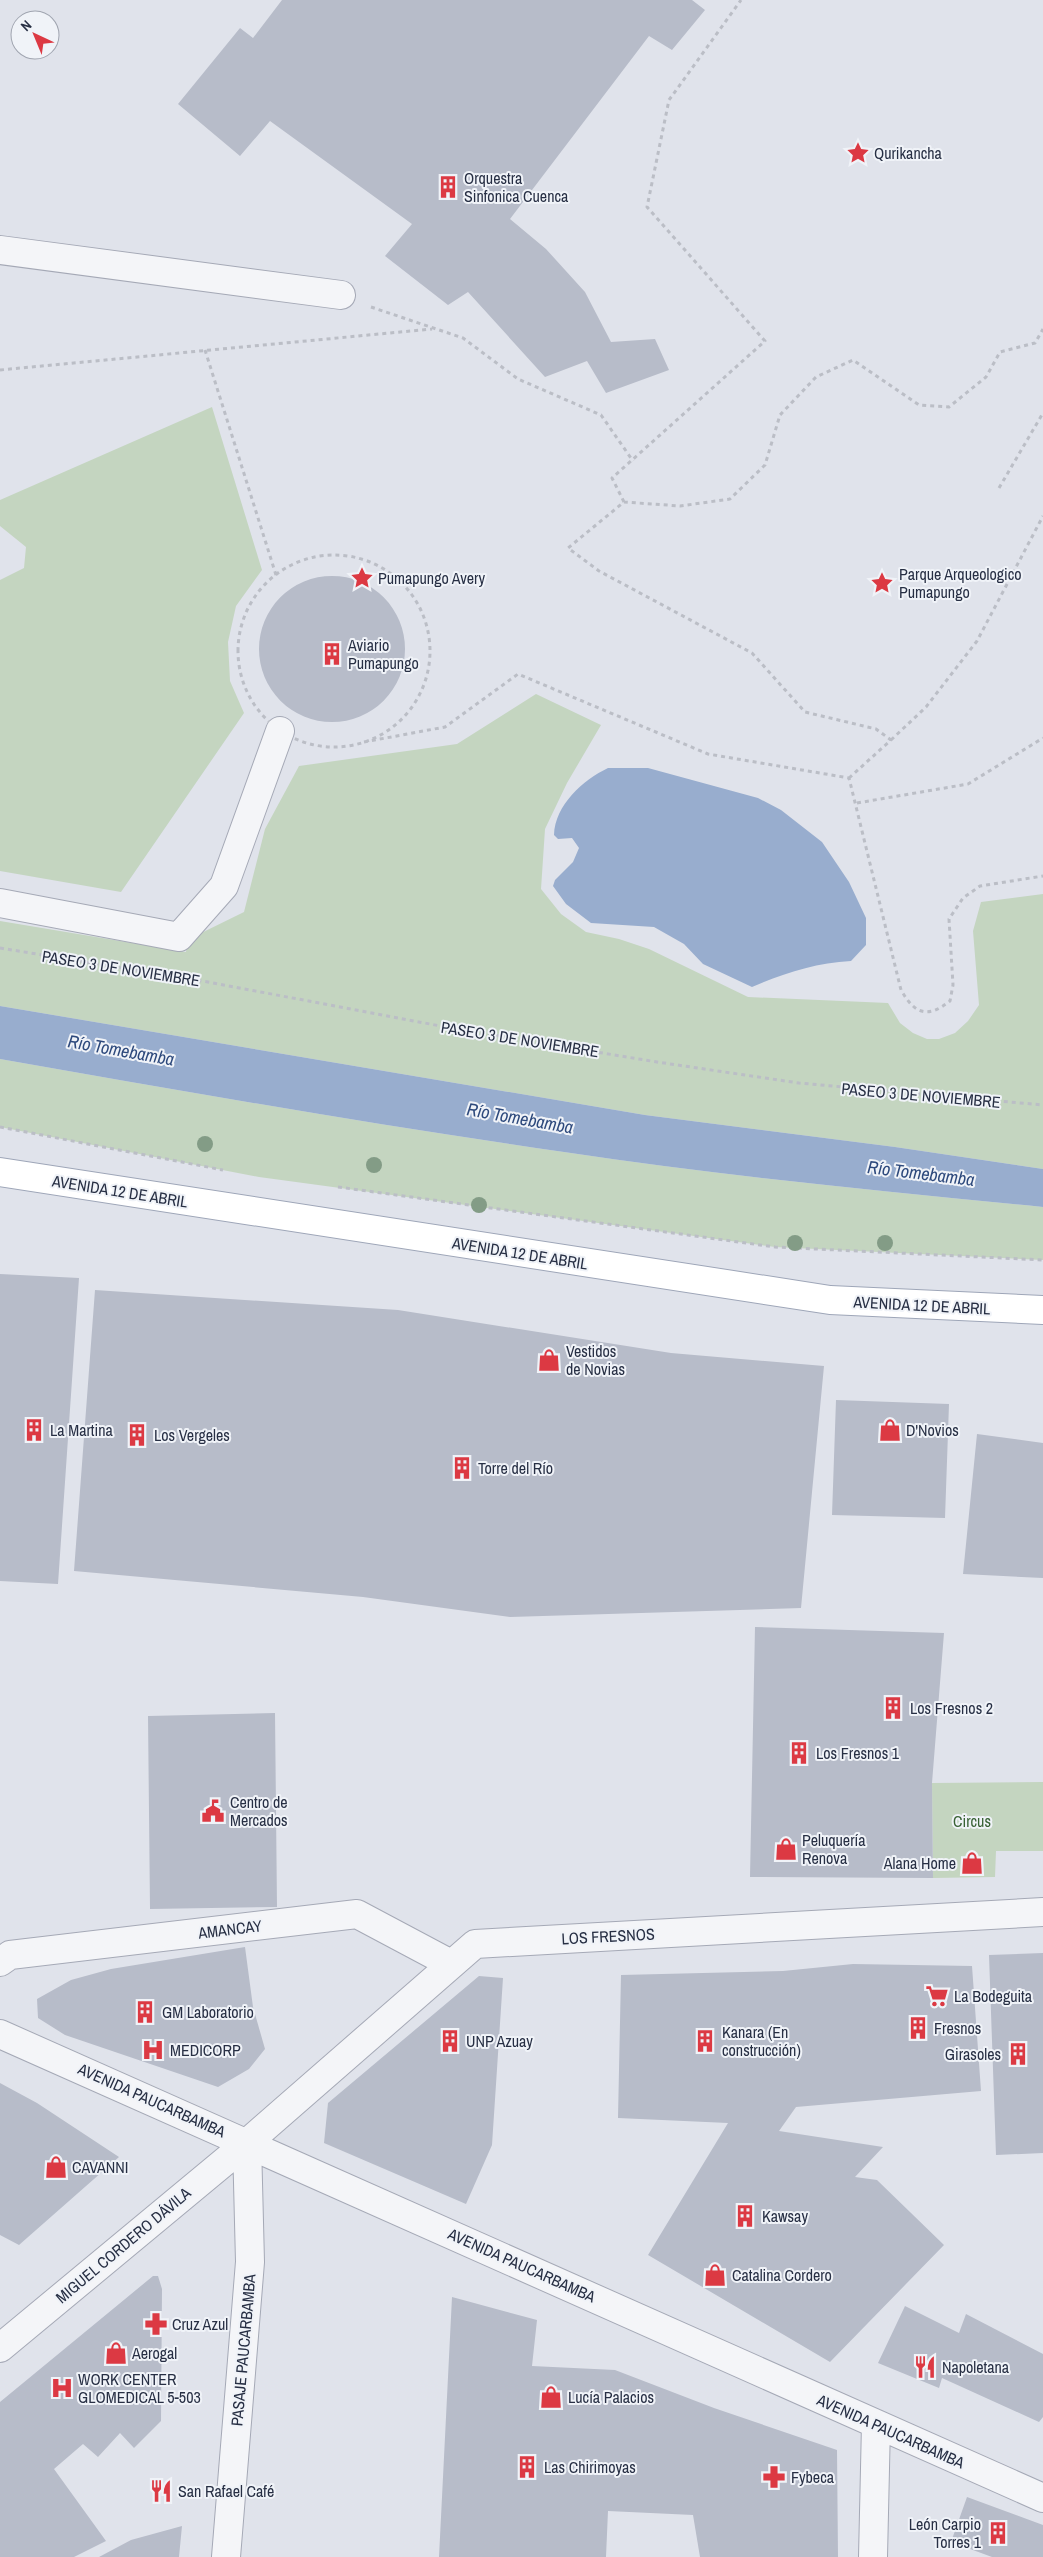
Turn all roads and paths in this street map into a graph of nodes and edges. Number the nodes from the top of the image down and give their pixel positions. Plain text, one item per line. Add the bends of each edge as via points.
1 (741, 0) edge
2 (0, 250) edge
3 (341, 296) joint
4 (432, 329) junction
5 (1043, 329) edge
6 (205, 350) junction
7 (0, 370) edge
8 (1043, 413) edge
9 (633, 461) junction
10 (999, 488) dead end
11 (624, 502) junction
12 (1043, 516) edge
13 (276, 575) junction
14 (280, 731) junction
15 (1043, 738) edge
16 (891, 740) junction
17 (364, 742) junction
18 (849, 778) junction
19 (857, 803) junction
20 (1043, 876) edge
21 (0, 903) edge
22 (0, 948) edge
23 (1043, 1105) edge
24 (0, 1127) edge
25 (230, 1171) dead end
26 (0, 1172) edge
27 (337, 1187) dead end
28 (1043, 1260) edge
29 (1043, 1310) edge
30 (1043, 1912) edge
31 (0, 1962) edge
32 (450, 1964) junction
33 (0, 2034) edge
34 (247, 2142) junction
35 (0, 2348) edge
36 (876, 2424) junction
37 (1043, 2498) edge
38 (226, 2557) edge
39 (873, 2557) edge

1 - 9 path via 669,100 647,207 765,342
2 - 3 street
3 - 4 path
4 - 6 path
4 - 9 path via 463,338 518,379 601,415
5 - 11 path via 1035,343 1000,352 986,377 950,407 919,405 853,360 816,377 780,415 765,465 730,499 680,506
6 - 7 path
6 - 13 path
8 - 10 path
9 - 11 path via 612,478
11 - 16 path via 568,548 599,571 752,653 806,712 876,729
12 - 16 path via 977,641 926,707
13 - 14 path via 265,583 246,611 238,643 240,675 254,705
13 - 17 path via 292,564 323,555 356,556 384,567 408,588 424,614 431,645 428,676 414,704 394,727
14 - 17 path via 305,744 336,748
14 - 21 street via 224,886 179,937
15 - 19 path via 968,784
16 - 18 path
17 - 18 path via 444,727 518,674 708,754
18 - 19 path
19 - 20 path via 901,990 918,1010 927,1013 939,1010 950,1001 953,986 949,919 963,898 980,886
22 - 23 path, PASEO 3 DE NOVIEMBRE via 656,1062 799,1083
24 - 25 path
26 - 29 main road, AVENIDA 12 DE ABRIL via 830,1300
27 - 28 path via 775,1247
30 - 32 street, LOS FRESNOS via 475,1944
31 - 32 street, AMANCAY via 10,1955 356,1914
32 - 34 street, LOS FRESNOS
33 - 34 street, AVENIDA PAUCARBAMBA
34 - 35 street, MIGUEL CORDERO DÁVILA
34 - 36 street, AVENIDA PAUCARBAMBA
34 - 38 street, PASAJE PAUCARBAMBA via 250,2262
36 - 37 street, AVENIDA PAUCARBAMBA
36 - 39 street

